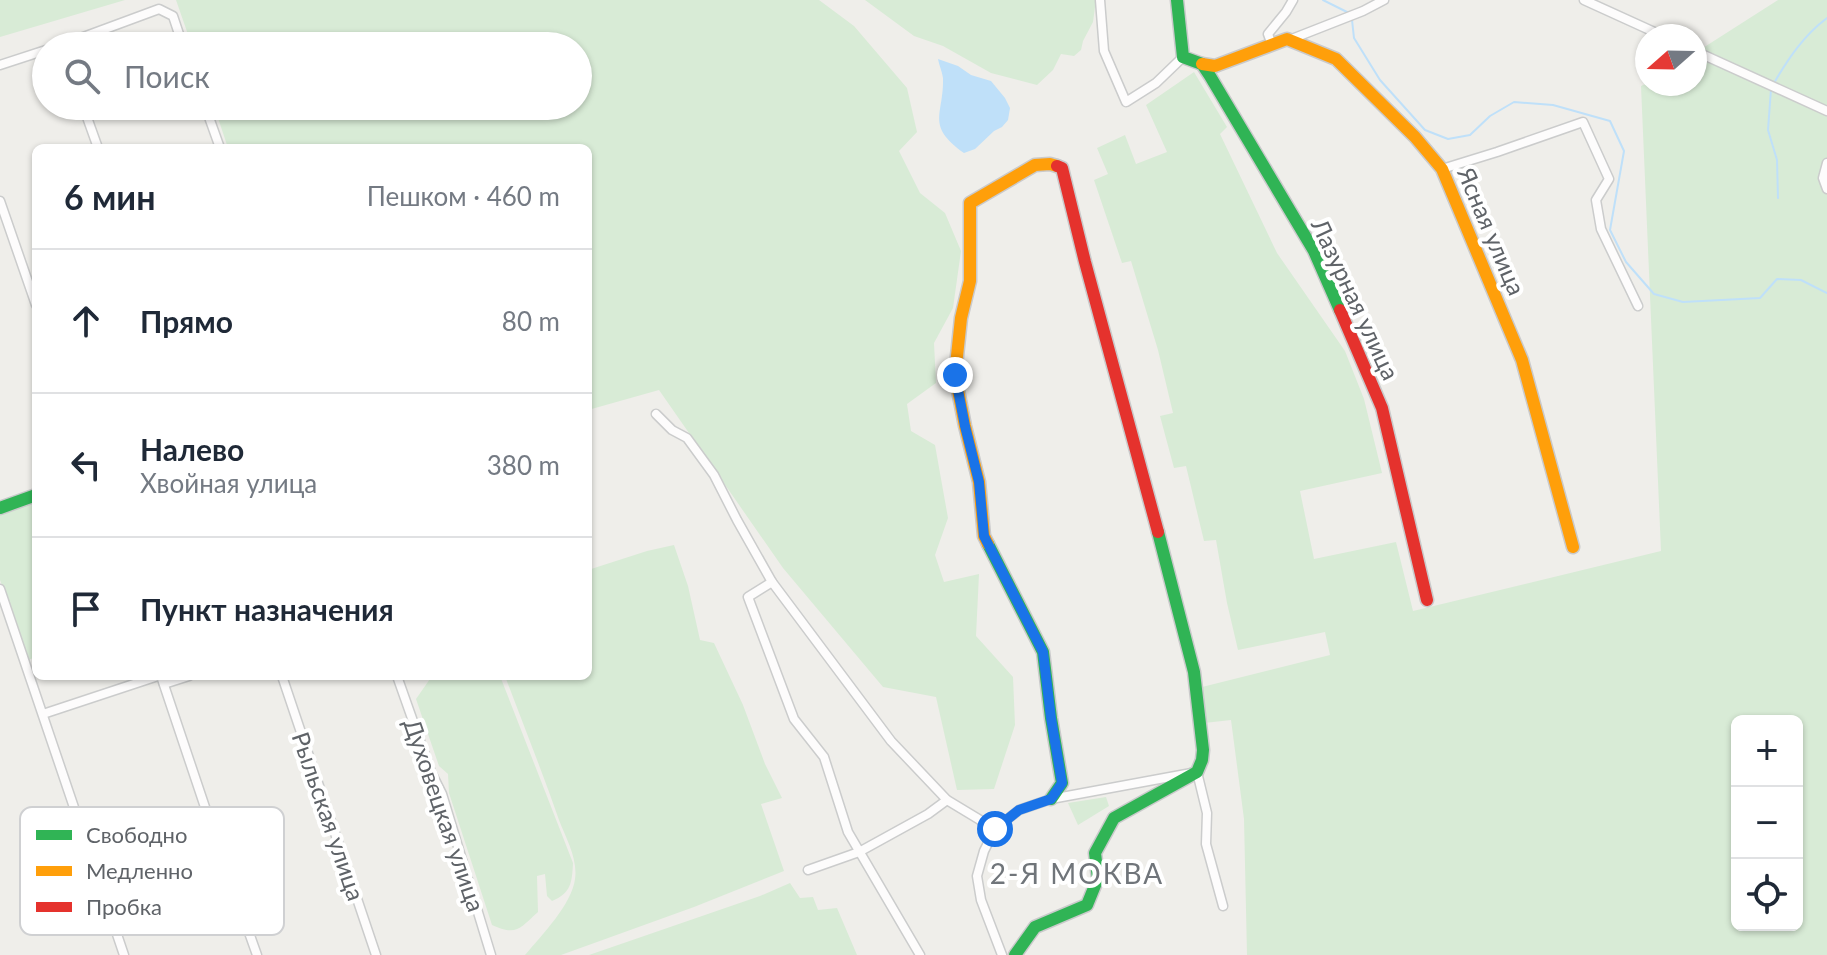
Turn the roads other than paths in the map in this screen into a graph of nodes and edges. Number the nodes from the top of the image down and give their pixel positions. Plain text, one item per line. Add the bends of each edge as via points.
1 (1100, 0) edge
2 (1177, 0) edge
3 (1293, 0) edge
4 (1384, 0) edge
5 (1584, 0) edge
6 (1637, 24) edge
7 (98, 32) edge
8 (178, 32) edge
9 (1289, 40) junction
10 (1272, 45) junction
11 (32, 55) edge
12 (1707, 56) edge
13 (1183, 57) junction
14 (1202, 64) junction
15 (0, 65) edge
16 (1827, 111) edge
17 (88, 120) edge
18 (210, 120) edge
19 (97, 144) edge
20 (219, 144) edge
21 (1827, 163) edge
22 (1442, 169) junction
23 (1827, 189) edge
24 (0, 201) edge
25 (32, 293) edge
26 (1638, 306) dead end
27 (656, 414) dead end
28 (32, 496) edge
29 (0, 508) edge
30 (1573, 547) dead end
31 (772, 582) junction
32 (0, 589) edge
33 (1427, 600) dead end
34 (158, 680) edge
35 (161, 680) edge
36 (283, 680) edge
37 (398, 680) edge
38 (43, 714) junction
39 (1197, 772) junction
40 (1051, 799) junction
41 (947, 800) junction
42 (74, 807) edge
43 (206, 807) edge
44 (995, 829) junction
45 (859, 852) junction
46 (808, 870) dead end
47 (1223, 906) dead end
48 (117, 935) edge
49 (250, 935) edge
50 (124, 955) edge
51 (257, 955) edge
52 (376, 955) edge
53 (491, 955) edge
54 (920, 955) edge
55 (1002, 955) edge
56 (1015, 955) edge

1 - 13 street via 1104,51 1126,102
2 - 13 street
3 - 10 street via 1268,34
4 - 9 street
5 - 6 street
7 - 8 street via 159,9 173,16
9 - 10 street
9 - 22 street, Ясная улица via 1336,59
10 - 14 street via 1215,66
11 - 15 street
12 - 16 street
13 - 14 street
14 - 33 street, Лазурная улица via 1314,251 1382,408
17 - 19 street
18 - 20 street
21 - 23 street
22 - 26 street via 1583,122 1609,179 1596,200 1601,229
22 - 30 street, Ясная улица via 1522,360
24 - 25 street
27 - 31 street via 687,438 714,475
28 - 29 street
31 - 41 street via 891,741
31 - 45 street via 748,597 794,719 824,757
32 - 38 street
34 - 38 street
35 - 43 street
36 - 52 street, Рыльская улица
37 - 53 street, Духовецкая улица via 442,794
38 - 42 street
39 - 40 street
39 - 40 street via 1203,750 1194,672 1062,168 1035,165 970,203 970,281 955,375 979,482 984,536 1043,652 1062,783
39 - 47 street via 1207,813 1206,844
39 - 56 street via 1114,818 1095,853 1098,878 1087,905 1035,927
40 - 44 street via 1019,810
41 - 44 street
41 - 45 street
44 - 55 street via 977,876
45 - 46 street
45 - 54 street
48 - 50 street
49 - 51 street

